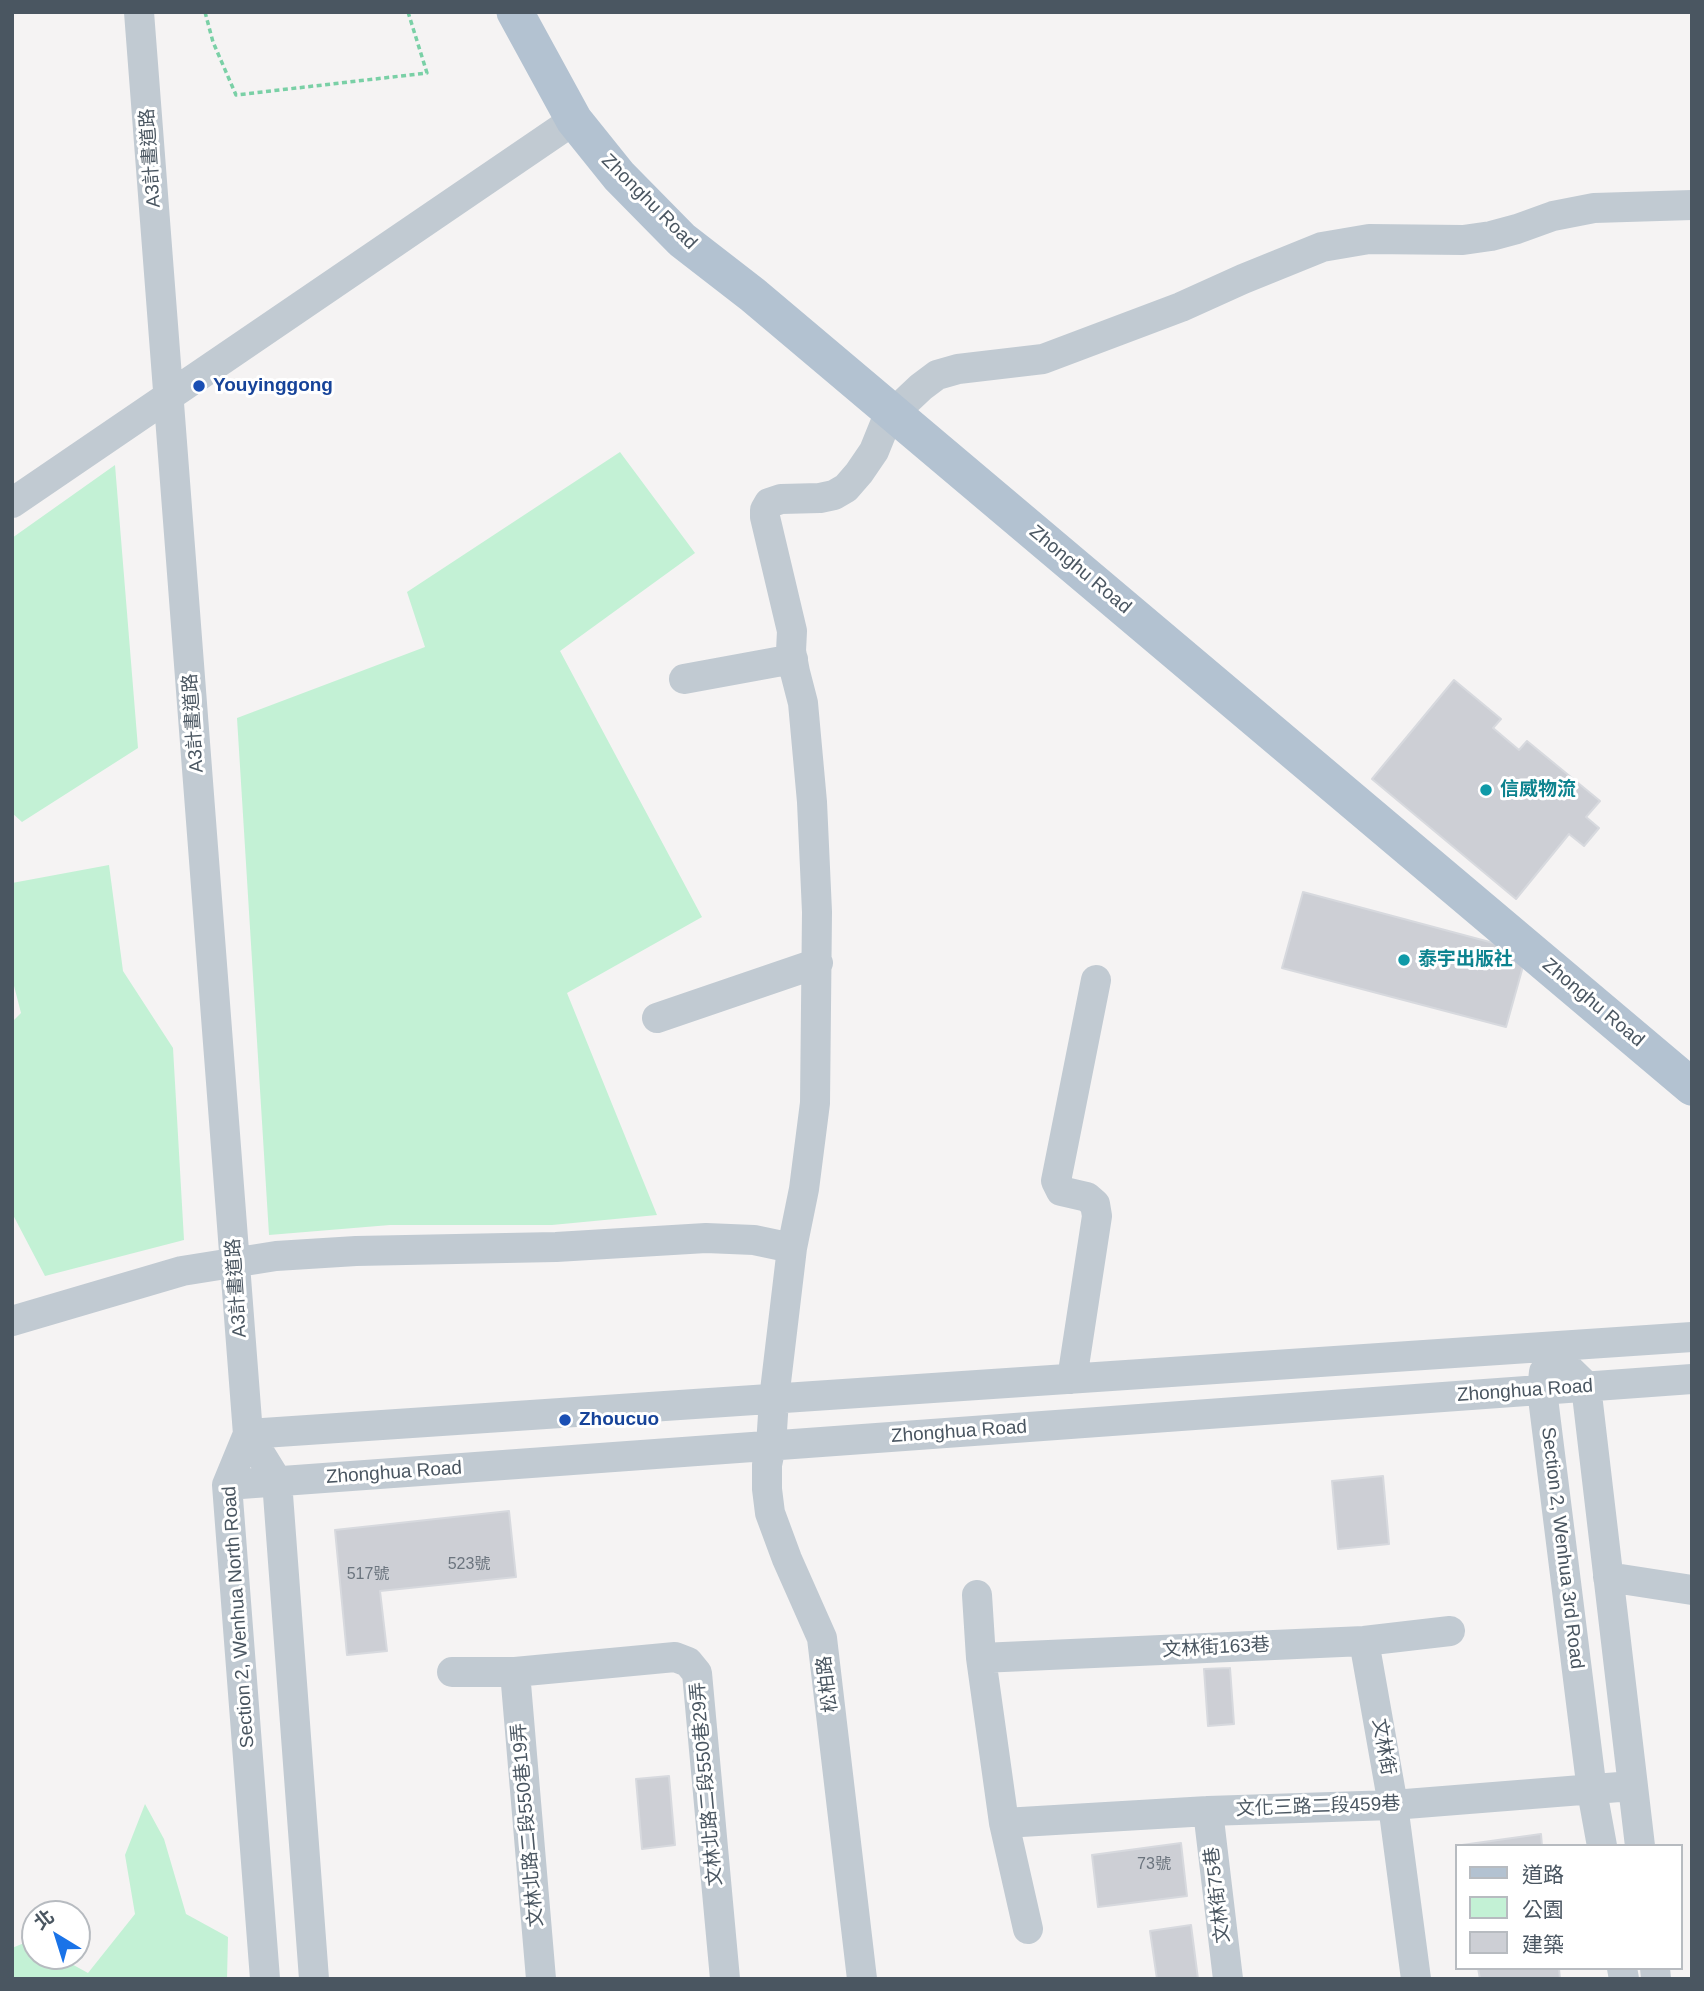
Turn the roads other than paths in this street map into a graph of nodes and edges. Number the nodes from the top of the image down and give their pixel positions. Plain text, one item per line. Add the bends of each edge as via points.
1 (139, 12) edge
2 (515, 12) edge
3 (574, 120) junction
4 (1692, 205) edge
5 (169, 396) junction
6 (892, 412) junction
7 (12, 503) edge
8 (793, 659) junction
9 (684, 679) dead end
10 (818, 963) junction
11 (1097, 980) dead end
12 (657, 1018) dead end
13 (1692, 1087) edge
14 (792, 1248) junction
15 (235, 1262) junction
16 (12, 1321) edge
17 (1692, 1337) edge
18 (1546, 1347) junction
19 (1072, 1379) junction
20 (1692, 1379) edge
21 (1586, 1387) junction
22 (1542, 1390) junction
23 (774, 1399) junction
24 (248, 1434) junction
25 (771, 1446) junction
26 (277, 1481) junction
27 (227, 1485) junction
28 (1608, 1577) junction
29 (1692, 1590) edge
30 (977, 1595) dead end
31 (1450, 1631) dead end
32 (1364, 1641) junction
33 (981, 1658) junction
34 (452, 1672) dead end
35 (515, 1672) junction
36 (1633, 1786) junction
37 (1592, 1791) junction
38 (1393, 1805) junction
39 (1208, 1811) junction
40 (1004, 1824) junction
41 (1601, 1844) edge
42 (1640, 1844) edge
43 (1028, 1929) dead end
44 (265, 1979) edge
45 (314, 1979) edge
46 (541, 1979) edge
47 (725, 1979) edge
48 (862, 1979) edge
49 (1228, 1979) edge
50 (1416, 1979) edge

1 - 5 street, A3計畫道路
2 - 3 main road, Zhonghu Road
3 - 5 street
3 - 6 main road, Zhonghu Road via 619,176 682,240
4 - 6 street via 1594,208 1463,240 1369,239 1322,247 1043,359 937,375
5 - 7 street
5 - 15 street, A3計畫道路
6 - 8 street, 松柏路 via 874,451 846,488 820,498 774,500 765,510 792,631
6 - 13 main road, Zhonghu Road
8 - 9 street
8 - 10 street, 松柏路 via 803,703 812,802
10 - 12 street
10 - 14 street, 松柏路 via 815,1103
11 - 19 street via 1056,1181 1060,1191 1087,1197 1095,1204 1097,1216
14 - 15 street via 754,1240 706,1238 356,1251
14 - 23 street, 松柏路
15 - 16 street via 181,1271
15 - 24 street, A3計畫道路
17 - 18 street
18 - 19 street
18 - 21 street
18 - 22 street, Section 2, Wenhua 3rd Road
19 - 23 street
20 - 21 street, Zhonghua Road
21 - 22 street, Zhonghua Road
21 - 28 street
22 - 25 street, Zhonghua Road
22 - 37 street, Section 2, Wenhua 3rd Road
23 - 24 street
23 - 25 street, 松柏路
24 - 26 street
24 - 27 street, Section 2, Wenhua North Road
25 - 26 street, Zhonghua Road
25 - 48 street, 松柏路 via 767,1465 770,1513 822,1638
26 - 27 street, Zhonghua Road
26 - 45 street
27 - 44 street, Section 2, Wenhua North Road
28 - 29 street
28 - 36 street
30 - 33 street
31 - 32 street, 文林街163巷
32 - 33 street, 文林街163巷
32 - 38 street, 文林街
33 - 40 street
34 - 35 street, 文林北路二段550巷29弄
35 - 46 street, 文林北路二段550巷19弄
35 - 47 street, 文林北路二段550巷29弄 via 675,1657 697,1672
36 - 37 street, 文化三路二段459巷
36 - 42 street
37 - 38 street, 文化三路二段459巷
37 - 41 street, Section 2, Wenhua 3rd Road
38 - 39 street, 文化三路二段459巷
38 - 50 street, 文林街
39 - 40 street, 文化三路二段459巷
39 - 49 street, 文林街75巷
40 - 43 street

